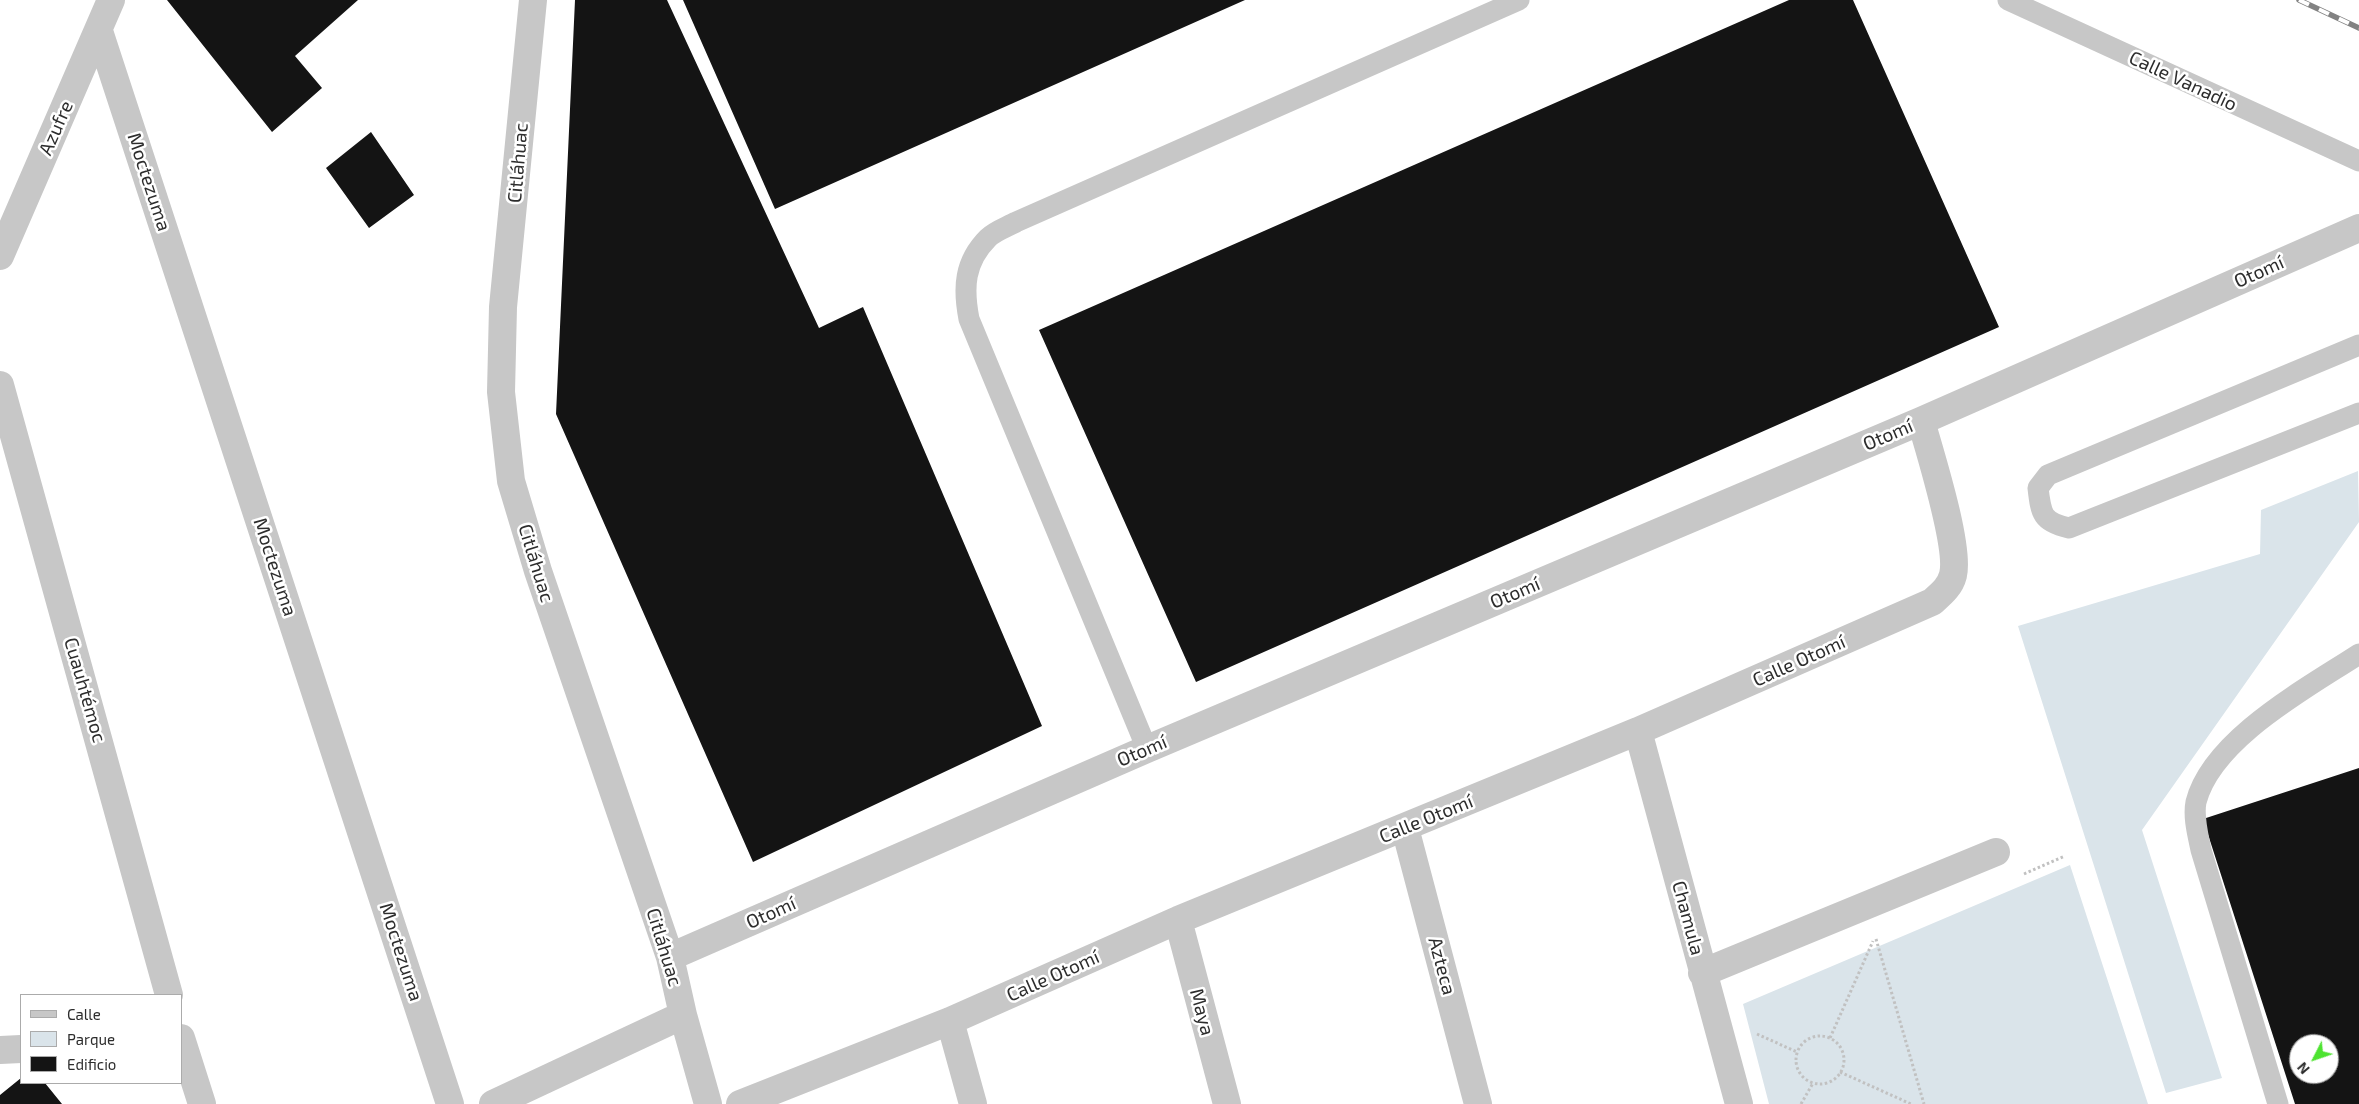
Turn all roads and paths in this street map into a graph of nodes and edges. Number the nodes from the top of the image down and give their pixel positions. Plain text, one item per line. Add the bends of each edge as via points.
1 (111, 0) edge
2 (533, 0) edge
3 (1520, 0) edge
4 (2008, 0) edge
5 (99, 31) junction
6 (2359, 162) edge
7 (2359, 228) edge
8 (0, 256) edge
9 (2359, 345) edge
10 (0, 385) edge
11 (2359, 413) edge
12 (1921, 421) junction
13 (2359, 654) edge
14 (1638, 731) junction
15 (1147, 749) junction
16 (1405, 828) junction
17 (1996, 852) dead end
18 (2065, 856) dead end
19 (2020, 876) dead end
20 (1178, 920) junction
21 (1875, 936) junction
22 (1866, 940) dead end
23 (670, 957) junction
24 (1702, 972) junction
25 (169, 994) edge
26 (683, 1016) junction
27 (950, 1021) junction
28 (1755, 1033) dead end
29 (1830, 1038) junction
30 (182, 1041) edge
31 (20, 1049) edge
32 (0, 1050) edge
33 (1797, 1052) junction
34 (1840, 1072) junction
35 (1813, 1083) junction
36 (202, 1104) edge
37 (450, 1104) edge
38 (493, 1104) edge
39 (708, 1104) edge
40 (740, 1104) edge
41 (973, 1104) edge
42 (1227, 1104) edge
43 (1478, 1104) edge
44 (1739, 1104) edge
45 (1801, 1104) edge
46 (1911, 1104) edge
47 (1924, 1104) edge
48 (2278, 1104) edge

1 - 5 street, Azufre
2 - 23 street, Citláhuac via 503,307 501,392 511,480 538,571
3 - 15 lane via 1016,222 989,237 976,254 967,274 965,296 969,319
4 - 6 lane, Calle Vanadio
5 - 8 street, Azufre
5 - 37 street, Moctezuma
7 - 12 street, Otomí
9 - 11 lane via 2048,475 2038,488 2040,510 2053,525 2068,528
10 - 25 street, Cuauhtémoc
12 - 14 street, Calle Otomí via 1954,558 1953,574 1942,594 1919,609
12 - 15 street, Otomí
13 - 48 lane via 2249,730 2218,758 2204,780 2196,803 2201,850
14 - 16 street, Calle Otomí
14 - 24 street, Chamula
15 - 23 street, Otomí
16 - 20 street, Calle Otomí
16 - 43 street, Azteca
17 - 24 street
18 - 19 path
20 - 27 street, Calle Otomí
20 - 42 street, Maya
21 - 22 path
21 - 29 path
21 - 47 path
23 - 26 street, Citláhuac
24 - 44 street, Chamula
26 - 38 street
26 - 39 street, Citláhuac
27 - 40 street, Calle Otomí
27 - 41 street
28 - 33 path
29 - 33 path via 1814,1036 1801,1044
29 - 34 path via 1837,1043 1844,1057
30 - 36 street
31 - 32 street
33 - 35 path via 1795,1060 1800,1074
34 - 35 path via 1829,1082
34 - 46 path
35 - 45 path

